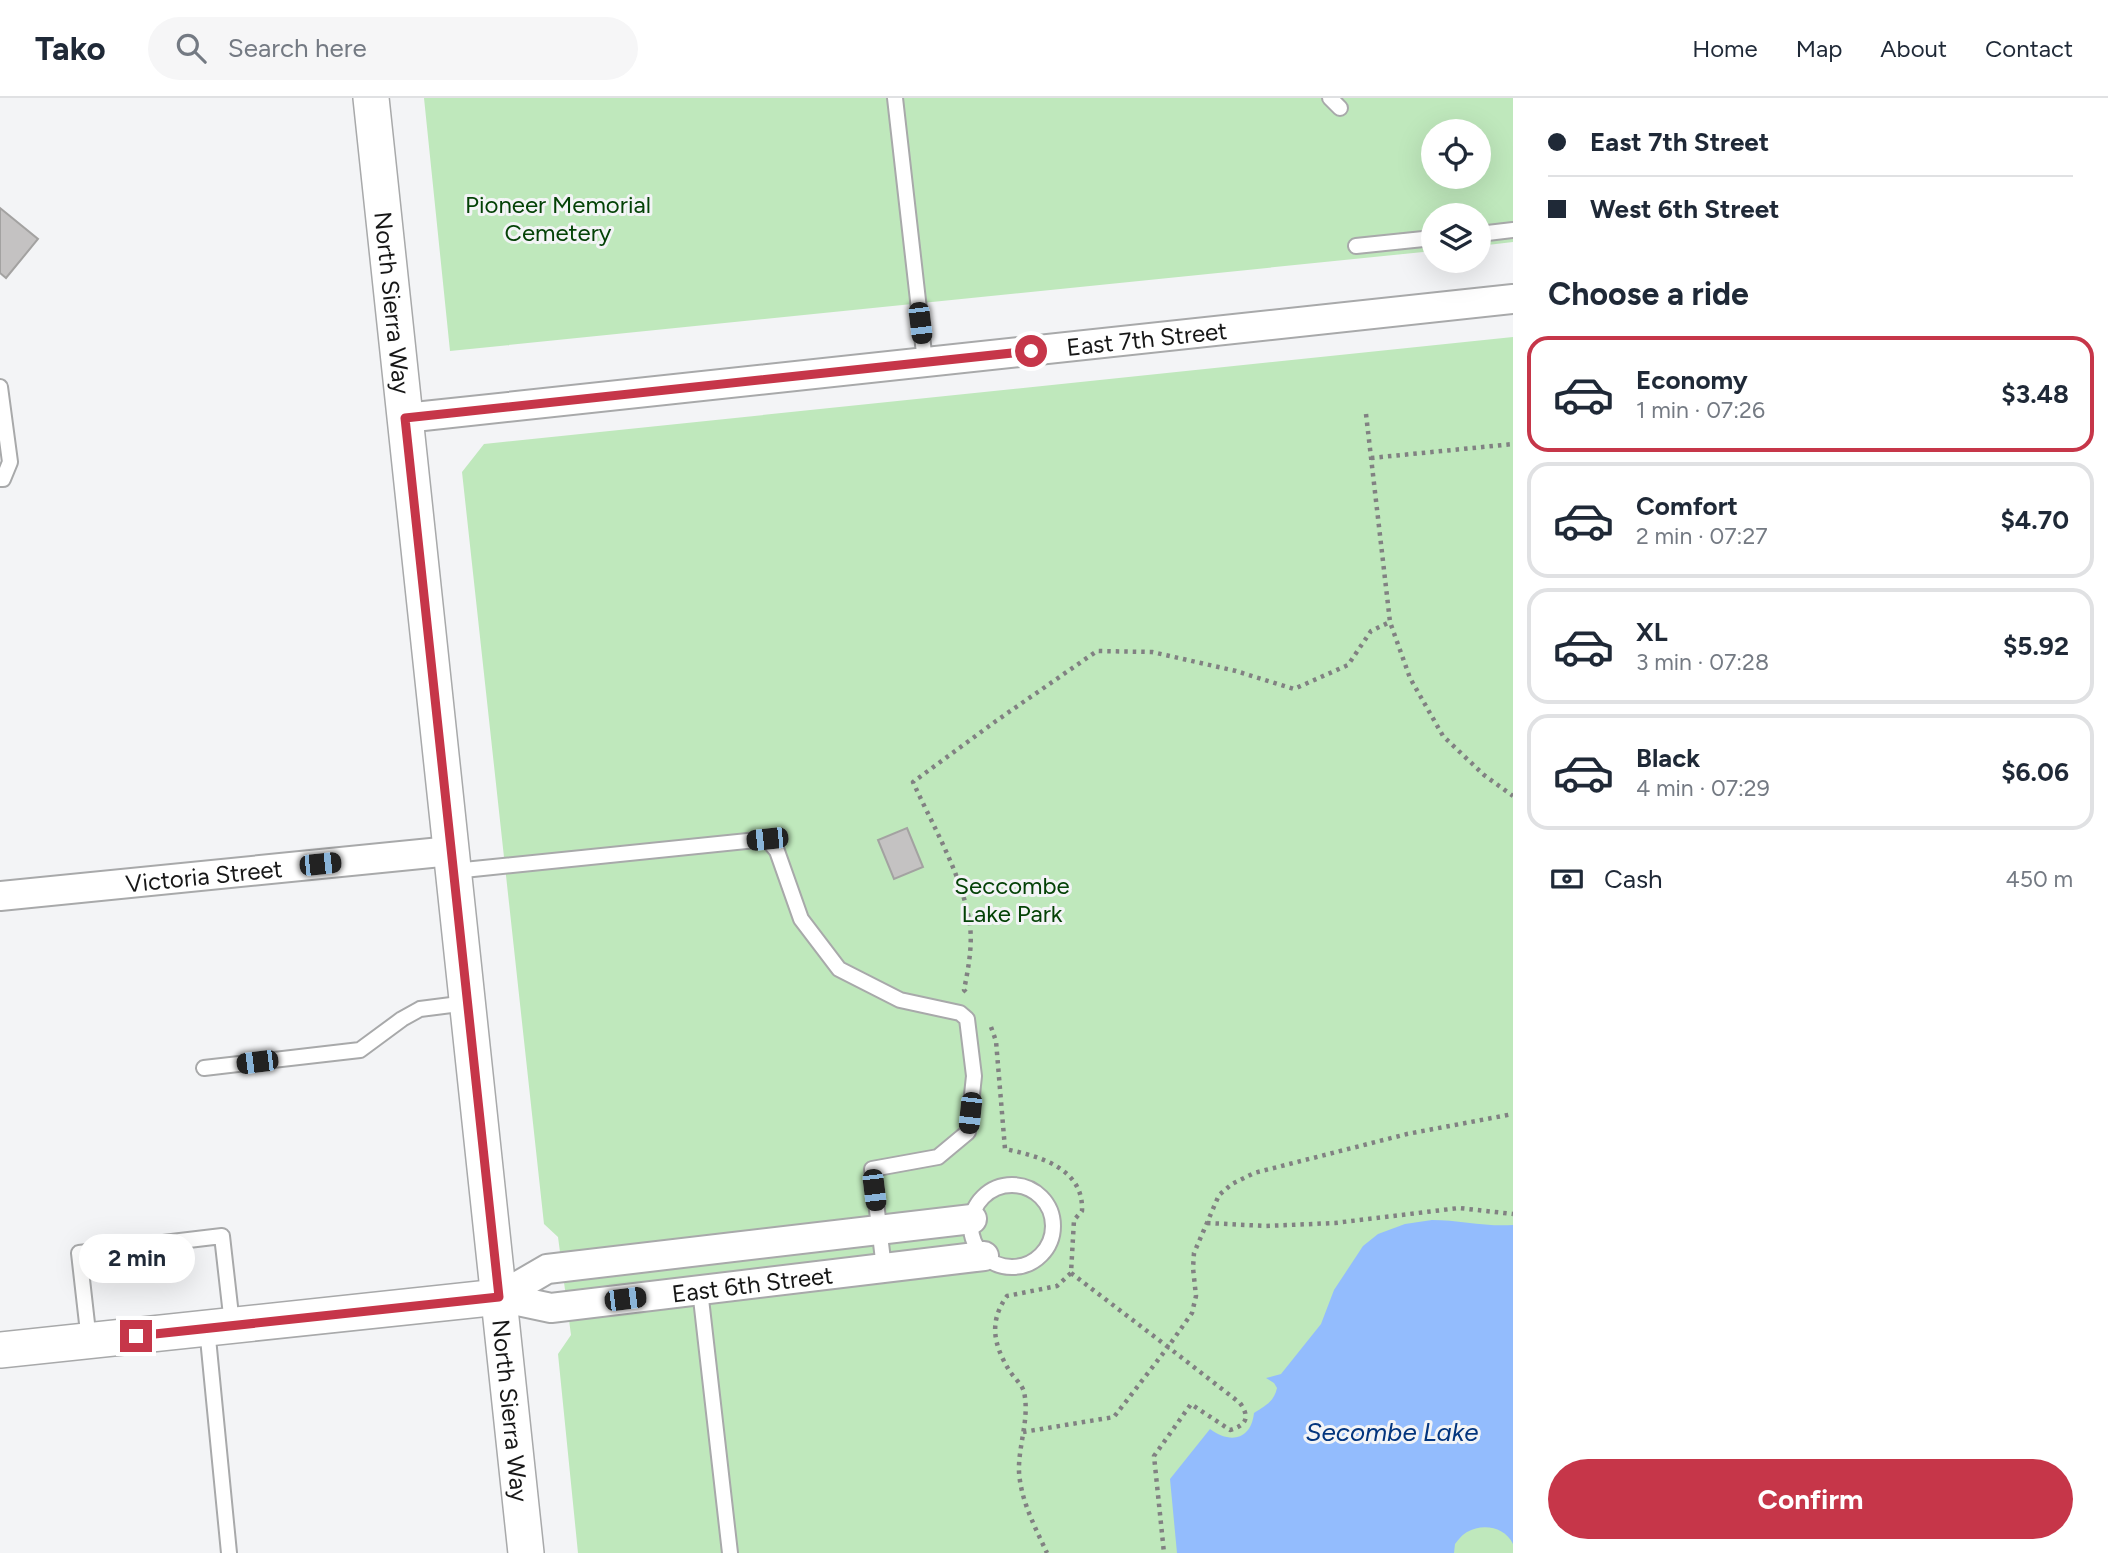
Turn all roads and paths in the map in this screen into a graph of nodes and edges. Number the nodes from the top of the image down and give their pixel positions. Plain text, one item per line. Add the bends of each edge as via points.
1 (371, 98) edge
2 (895, 98) edge
3 (1513, 230) edge
4 (1491, 233) edge
5 (1421, 239) edge
6 (1356, 246) dead end
7 (1513, 299) edge
8 (925, 362) junction
9 (0, 387) edge
10 (1366, 414) dead end
11 (405, 418) junction
12 (1513, 444) edge
13 (1371, 457) junction
14 (0, 480) edge
15 (1390, 622) junction
16 (1513, 796) edge
17 (452, 861) junction
18 (0, 896) edge
19 (971, 997) dead end
20 (467, 1003) junction
21 (988, 1020) dead end
22 (204, 1068) dead end
23 (1513, 1114) edge
24 (1513, 1214) edge
25 (972, 1219) junction
26 (1207, 1223) junction
27 (879, 1230) junction
28 (984, 1256) junction
29 (884, 1268) junction
30 (1071, 1273) junction
31 (700, 1290) junction
32 (499, 1297) junction
33 (219, 1327) junction
34 (89, 1340) junction
35 (1168, 1348) junction
36 (0, 1350) edge
37 (1023, 1432) junction
38 (229, 1553) edge
39 (526, 1553) edge
40 (730, 1553) edge
41 (1047, 1553) edge
42 (1164, 1553) edge

1 - 11 street, North Sierra Way
2 - 8 lane
3 - 4 lane
5 - 6 lane
7 - 8 street, East 7th Street
8 - 11 street, East 7th Street
9 - 14 lane via 10,463
10 - 13 path
11 - 17 street, North Sierra Way
12 - 13 path
13 - 15 path
15 - 16 path via 1410,678 1443,736
15 - 19 path via 1371,631 1348,665 1294,689 1152,652 1097,651 913,782 969,915 971,956 964,990
17 - 18 street, Victoria Street
17 - 20 street, North Sierra Way
17 - 27 lane via 767,839 777,851 801,919 839,969 900,1000 960,1013 967,1019 974,1076 968,1132 938,1157 872,1169
20 - 22 lane via 420,1009 360,1050
20 - 32 street, North Sierra Way
21 - 30 path via 996,1041 1005,1149 1062,1168 1083,1199 1083,1211 1074,1220
23 - 26 path via 1407,1134 1254,1173 1219,1195
24 - 26 path via 1459,1208 1335,1223
25 - 27 street, East 6th Street
25 - 28 lane via 971,1233
25 - 28 lane via 984,1196 1009,1185 1035,1192 1051,1213 1051,1239 1034,1260 1009,1267
26 - 35 path via 1194,1253 1192,1313
27 - 29 lane
27 - 32 street, East 6th Street via 547,1269
28 - 29 street, East 6th Street
29 - 31 street, East 6th Street
30 - 35 path
30 - 37 path via 1057,1286 1007,1296 998,1308 998,1347 1024,1390
31 - 32 street, East 6th Street via 551,1308
31 - 40 lane
32 - 33 street
32 - 39 street, North Sierra Way
33 - 34 street
33 - 34 lane via 222,1236 79,1253
33 - 38 lane
34 - 36 street
35 - 37 path via 1114,1417
35 - 42 path via 1246,1411 1242,1425 1230,1430 1191,1404 1154,1456
37 - 41 path via 1019,1472 1026,1507

